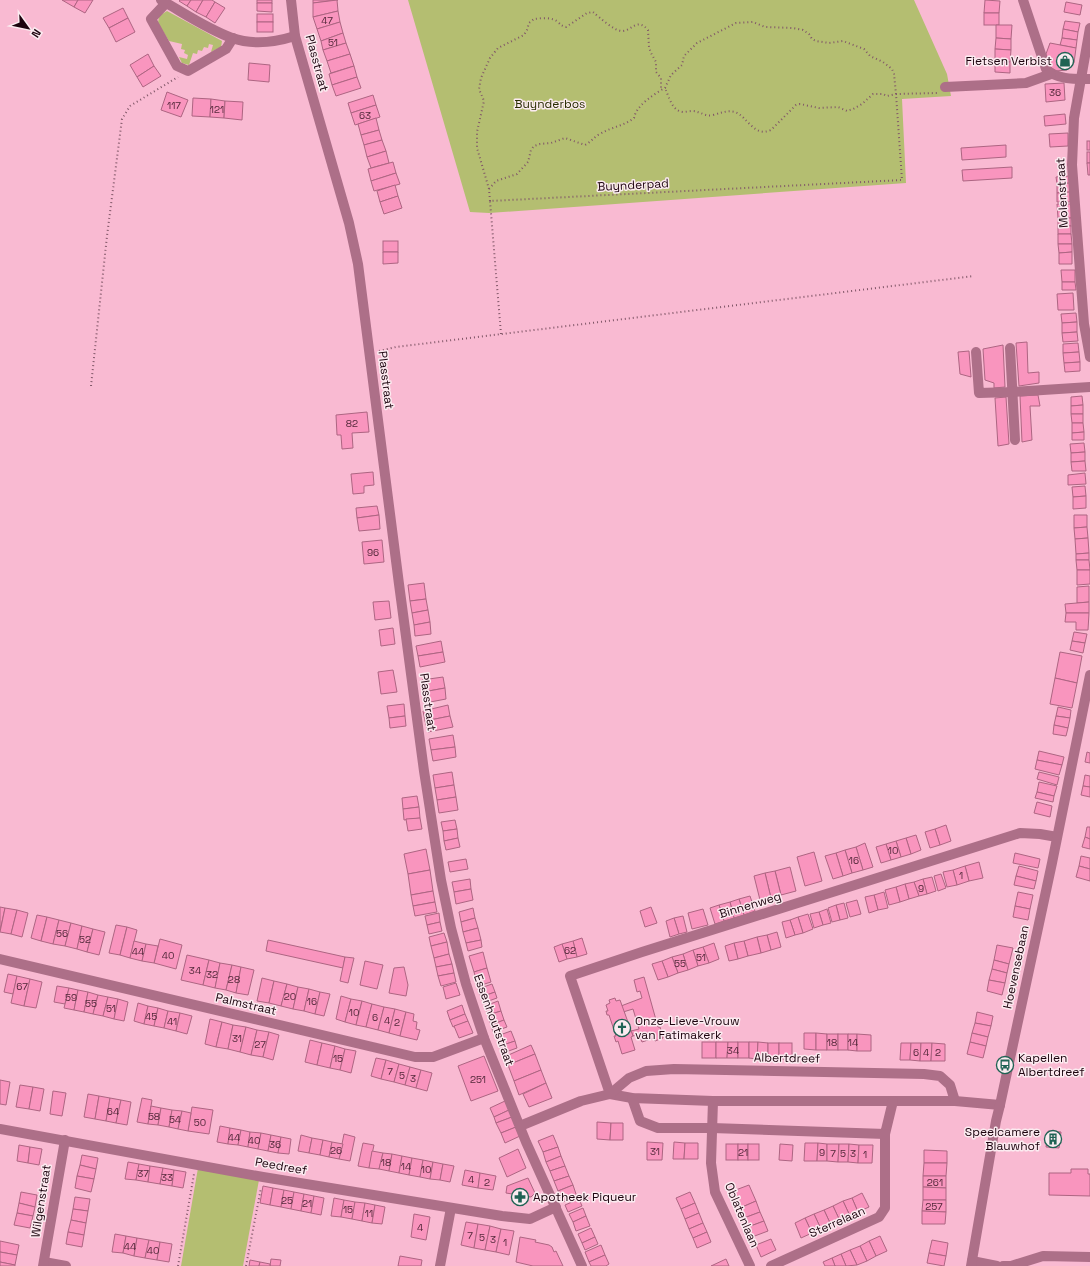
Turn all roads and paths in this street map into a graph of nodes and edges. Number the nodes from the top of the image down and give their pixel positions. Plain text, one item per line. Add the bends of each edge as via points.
1 (292, 0) edge
2 (1023, 0) edge
3 (163, 1) edge
4 (1090, 28) edge
5 (296, 36) junction
6 (233, 38) junction
7 (188, 71) junction
8 (1051, 74) junction
9 (1085, 79) edge
10 (945, 87) joint
11 (665, 88) junction
12 (662, 90) junction
13 (896, 94) junction
14 (489, 189) junction
15 (490, 201) junction
16 (974, 276) dead end
17 (501, 334) junction
18 (1010, 348) dead end
19 (976, 352) dead end
20 (370, 353) junction
21 (1090, 357) edge
22 (91, 386) dead end
23 (1090, 387) edge
24 (1012, 392) junction
25 (1015, 440) dead end
26 (1090, 675) edge
27 (424, 771) joint
28 (1057, 838) junction
29 (0, 959) edge
30 (484, 1038) junction
31 (610, 1094) junction
32 (632, 1098) junction
33 (713, 1101) junction
34 (955, 1101) junction
35 (892, 1102) junction
36 (1000, 1105) junction
37 (520, 1126) junction
38 (712, 1128) junction
39 (0, 1129) edge
40 (885, 1134) junction
41 (64, 1140) junction
42 (196, 1165) junction
43 (263, 1177) junction
44 (556, 1207) junction
45 (451, 1208) junction
46 (1090, 1257) edge
47 (44, 1264) edge
48 (972, 1264) edge
49 (66, 1266) edge
50 (178, 1266) edge
51 (246, 1266) edge
52 (440, 1266) edge
53 (582, 1266) edge
54 (750, 1266) edge
55 (771, 1266) edge
56 (997, 1266) edge
57 (1003, 1266) edge

1 - 5 street, Plasstraat
2 - 8 street via 1046,70
3 - 6 street
3 - 7 street via 151,18 177,66
4 - 9 street, Molenstraat
5 - 6 street via 279,41 255,42
5 - 20 street, Plasstraat via 349,223 358,264
6 - 7 street via 226,49
7 - 22 path via 130,106 122,119
8 - 9 street
8 - 10 street via 1026,83
9 - 21 street, Molenstraat via 1074,118 1072,165 1084,324
10 - 13 path via 944,93
11 - 12 path
11 - 13 path via 678,111 693,111 712,116 728,111 737,113 751,126 766,132 800,104 818,108 838,106 847,111 862,104 873,94
11 - 13 path via 671,75 682,66 684,56 698,43 736,23 754,22 764,27 803,30 816,41 829,43 842,40 864,49 870,56 892,69
12 - 14 path via 640,107 629,122 599,134 585,145 565,138 534,146 528,162 517,174 496,181
12 - 14 path via 661,78 656,72 656,62 649,47 648,30 642,25 618,30 593,12 587,13 566,27 552,19 534,19 524,35 498,48 490,58 481,78 479,89 484,102 477,132 477,148
13 - 15 path, Buynderpad via 902,180
14 - 15 path
15 - 17 path
16 - 17 path
17 - 20 path via 396,347
18 - 24 street
19 - 24 street via 979,393
20 - 27 street, Plasstraat
23 - 24 street
24 - 25 street
26 - 28 street, Hoevensebaan
27 - 30 street, Essenhoutstraat via 451,928
28 - 31 street, Binnenweg via 1040,834 1020,834 570,976
28 - 36 street, Hoevensebaan
29 - 30 street, Palmstraat via 415,1057 433,1057
30 - 37 street, Essenhoutstraat
31 - 32 street, Albertdreef
31 - 34 street, Albertdreef via 629,1078 646,1071 674,1069 940,1076 950,1085
31 - 37 street, Albertdreef via 581,1101
32 - 33 street, Albertdreef
32 - 38 street via 640,1121 658,1128
33 - 35 street, Albertdreef
33 - 38 street, Oblatenlaan
34 - 35 street, Albertdreef
34 - 36 street, Albertdreef
35 - 40 street
36 - 48 street, Hoevensebaan
37 - 44 street, Essenhoutstraat
38 - 40 street
38 - 54 street, Oblatenlaan via 711,1163 715,1192
39 - 41 street, Peedreef
40 - 55 street, Sterrelaan via 885,1208 879,1217
41 - 42 street, Peedreef
41 - 47 street, Wilgenstraat
42 - 43 street, Peedreef
42 - 50 path
43 - 45 street, Peedreef
43 - 51 path
44 - 45 street, Peedreef via 530,1219
44 - 53 street, Essenhoutstraat
45 - 52 street
46 - 57 street via 1043,1256
47 - 49 street
48 - 56 street

